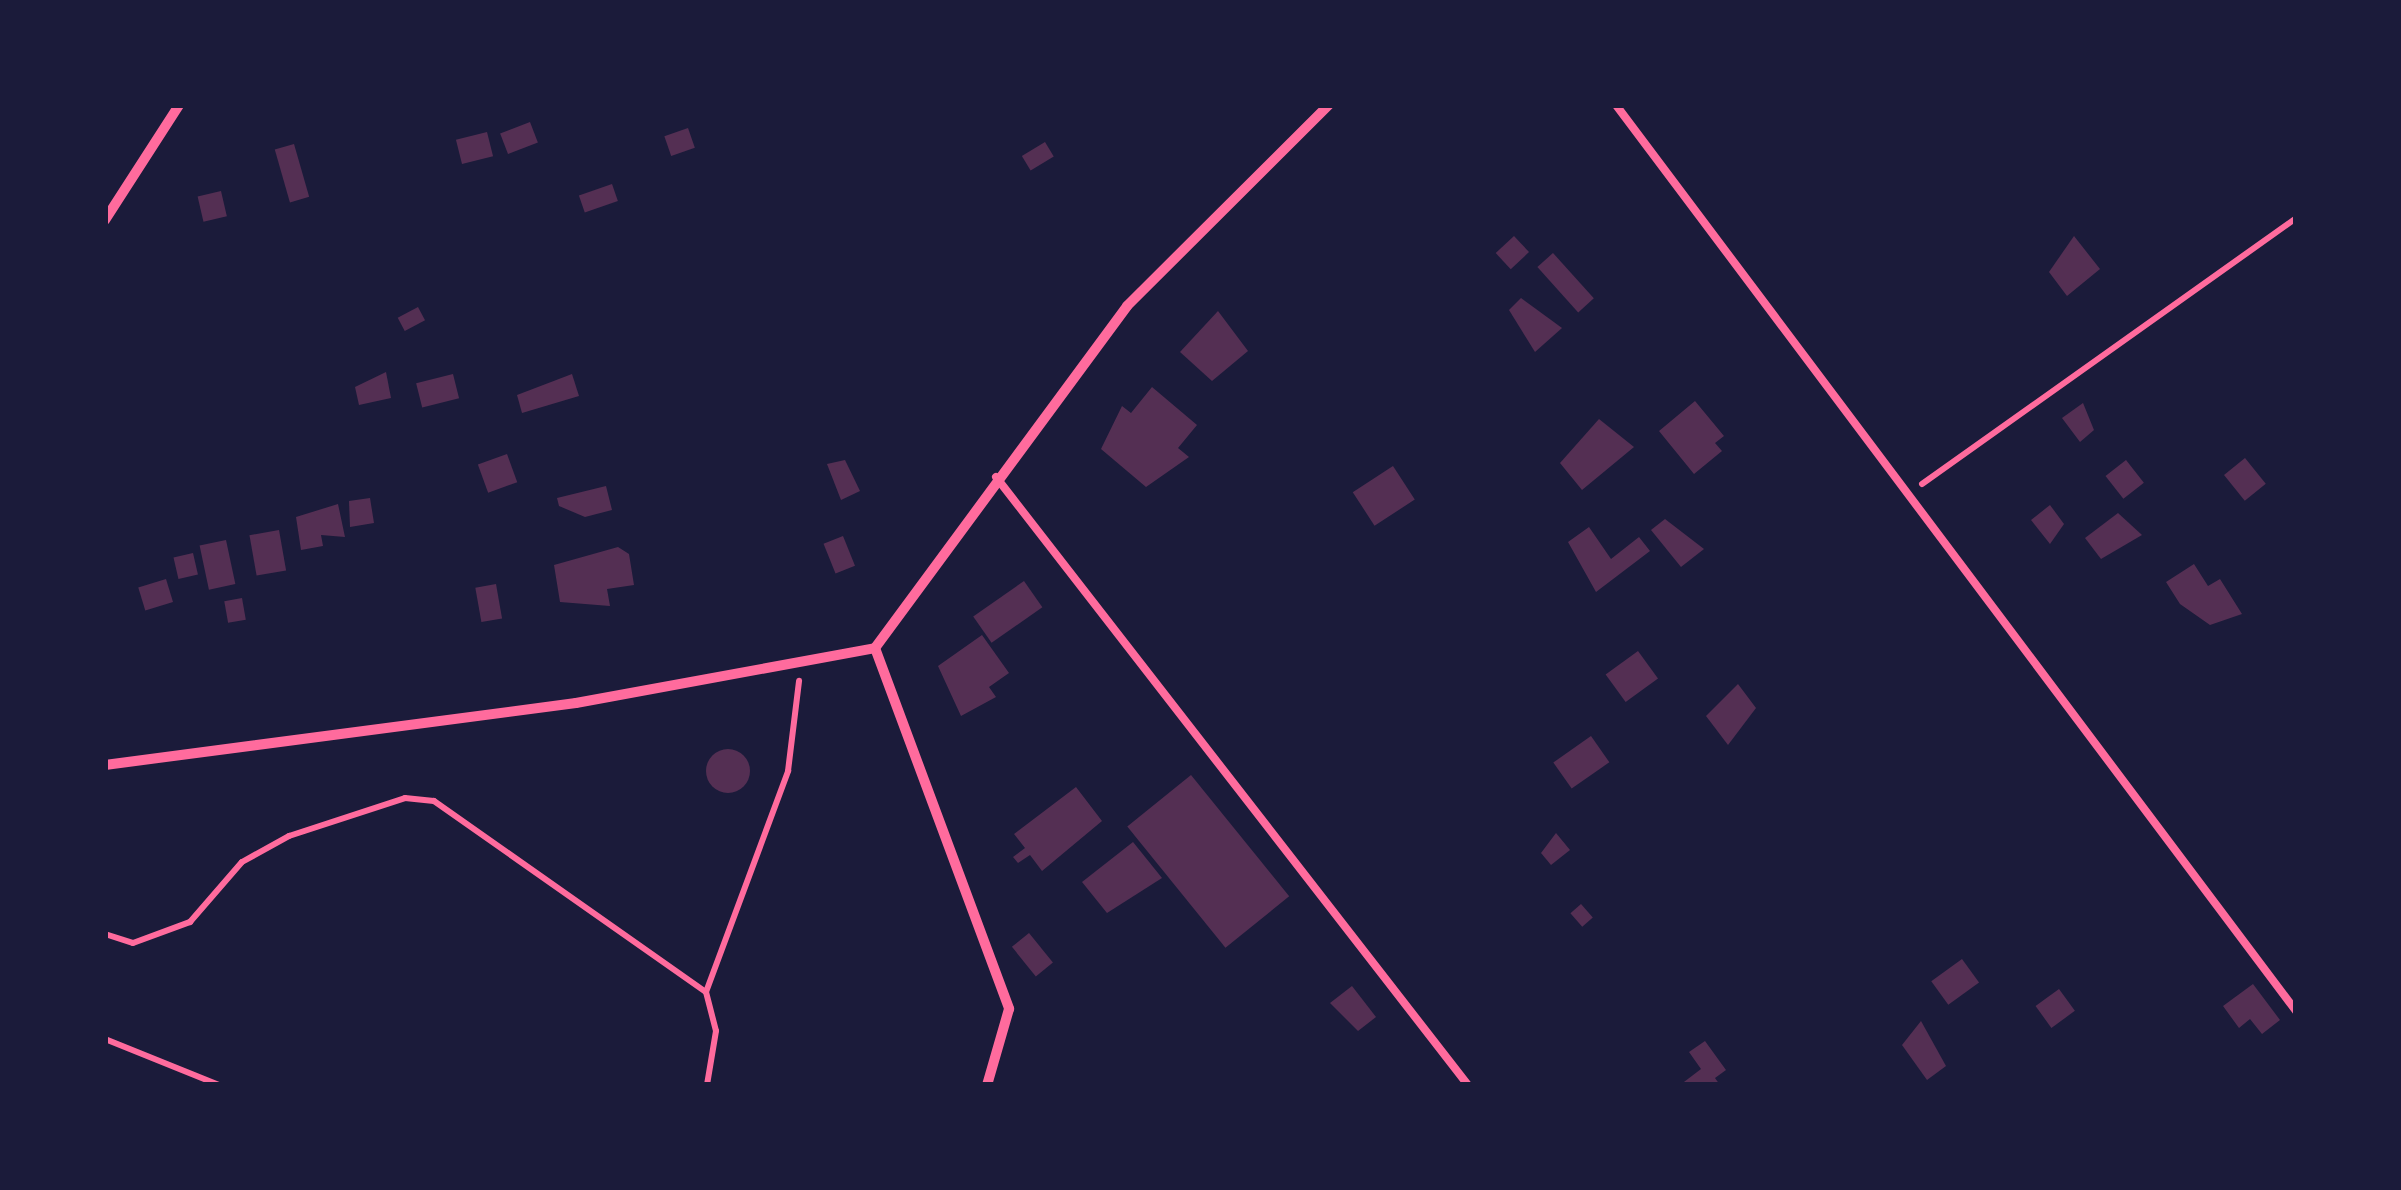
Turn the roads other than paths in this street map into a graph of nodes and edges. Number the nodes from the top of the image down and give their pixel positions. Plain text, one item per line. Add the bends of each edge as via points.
1 (178, 105) edge
2 (1329, 105) edge
3 (1616, 105) edge
4 (105, 220) edge
5 (996, 477) junction
6 (875, 648) junction
7 (105, 765) edge
8 (2296, 1011) edge
9 (986, 1085) edge
10 (1468, 1085) edge

1 - 4 street
2 - 5 street via 1128,306
3 - 8 lane
5 - 6 street
5 - 10 lane
6 - 7 street via 576,702
6 - 9 street via 1010,1010

